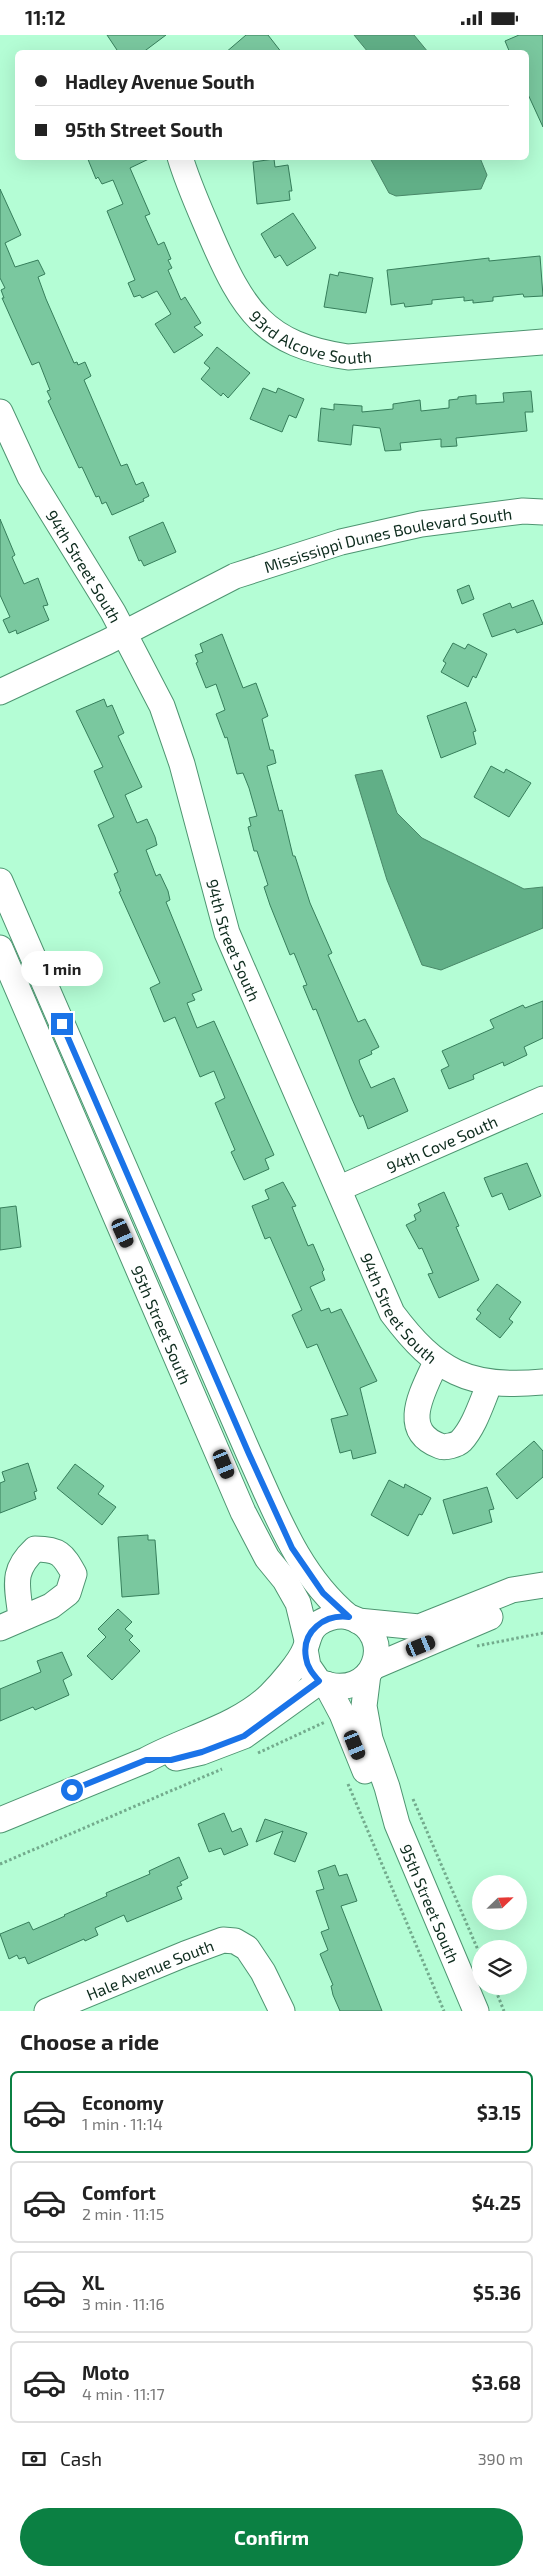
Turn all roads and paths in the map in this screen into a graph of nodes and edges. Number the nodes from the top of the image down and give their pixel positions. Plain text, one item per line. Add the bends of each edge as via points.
1 (181, 160) edge
2 (543, 342) edge
3 (0, 412) edge
4 (543, 511) edge
5 (124, 632) junction
6 (0, 692) edge
7 (0, 881) edge
8 (0, 948) edge
9 (543, 1099) edge
10 (340, 1188) junction
11 (436, 1361) junction
12 (543, 1382) edge
13 (490, 1383) junction
14 (543, 1585) edge
15 (543, 1589) edge
16 (354, 1619) junction
17 (543, 1633) edge
18 (306, 1645) junction
19 (468, 1650) dead end
20 (370, 1670) junction
21 (322, 1683) junction
22 (331, 1720) dead end
23 (322, 1724) junction
24 (325, 1733) dead end
25 (252, 1756) dead end
26 (146, 1760) junction
27 (225, 1767) dead end
28 (344, 1775) dead end
29 (411, 1793) dead end
30 (0, 1821) edge
31 (396, 1825) junction
32 (0, 1863) edge
33 (474, 1940) edge
34 (498, 1995) edge
35 (47, 2011) edge
36 (282, 2011) edge
37 (444, 2011) edge
38 (476, 2011) edge
39 (504, 2011) edge

1 - 2 street, 93rd Alcove South via 226,271 247,307 266,327 287,340 317,353 348,357
3 - 5 street, 94th Street South via 30,477
4 - 5 street, Mississippi Dunes Boulevard South via 421,524 341,542 235,576
5 - 6 street, Mississippi Dunes Boulevard South
5 - 10 street, 94th Street South via 162,706 182,764 227,933
7 - 16 street, 95th Street South via 292,1548 323,1593
8 - 18 street, 95th Street South via 243,1512 298,1603
9 - 10 street, 94th Cove South
10 - 11 street, 94th Street South via 392,1313 414,1342
11 - 13 street, 94th Street South via 462,1375
11 - 13 street via 416,1415 417,1426 427,1441 443,1447 460,1443 469,1431
12 - 13 street, 94th Street South
14 - 16 street via 512,1590 419,1627
15 - 20 street via 504,1611
16 - 18 street via 332,1617 324,1621 316,1626
16 - 20 street via 365,1626 374,1641 375,1658
17 - 19 path
18 - 21 street via 308,1666
18 - 26 street via 270,1695 253,1709
20 - 21 street via 363,1679 349,1686
20 - 31 street, 95th Street South via 364,1706 370,1739
21 - 26 street via 244,1736 171,1760
21 - 31 street, 95th Street South via 342,1714 378,1799
22 - 23 path
23 - 24 path
23 - 25 path
26 - 30 street
27 - 32 path
28 - 37 path
29 - 33 path
31 - 38 street, 95th Street South
34 - 39 path
35 - 36 street, Hale Avenue South via 185,1954 226,1941 235,1941 247,1948

